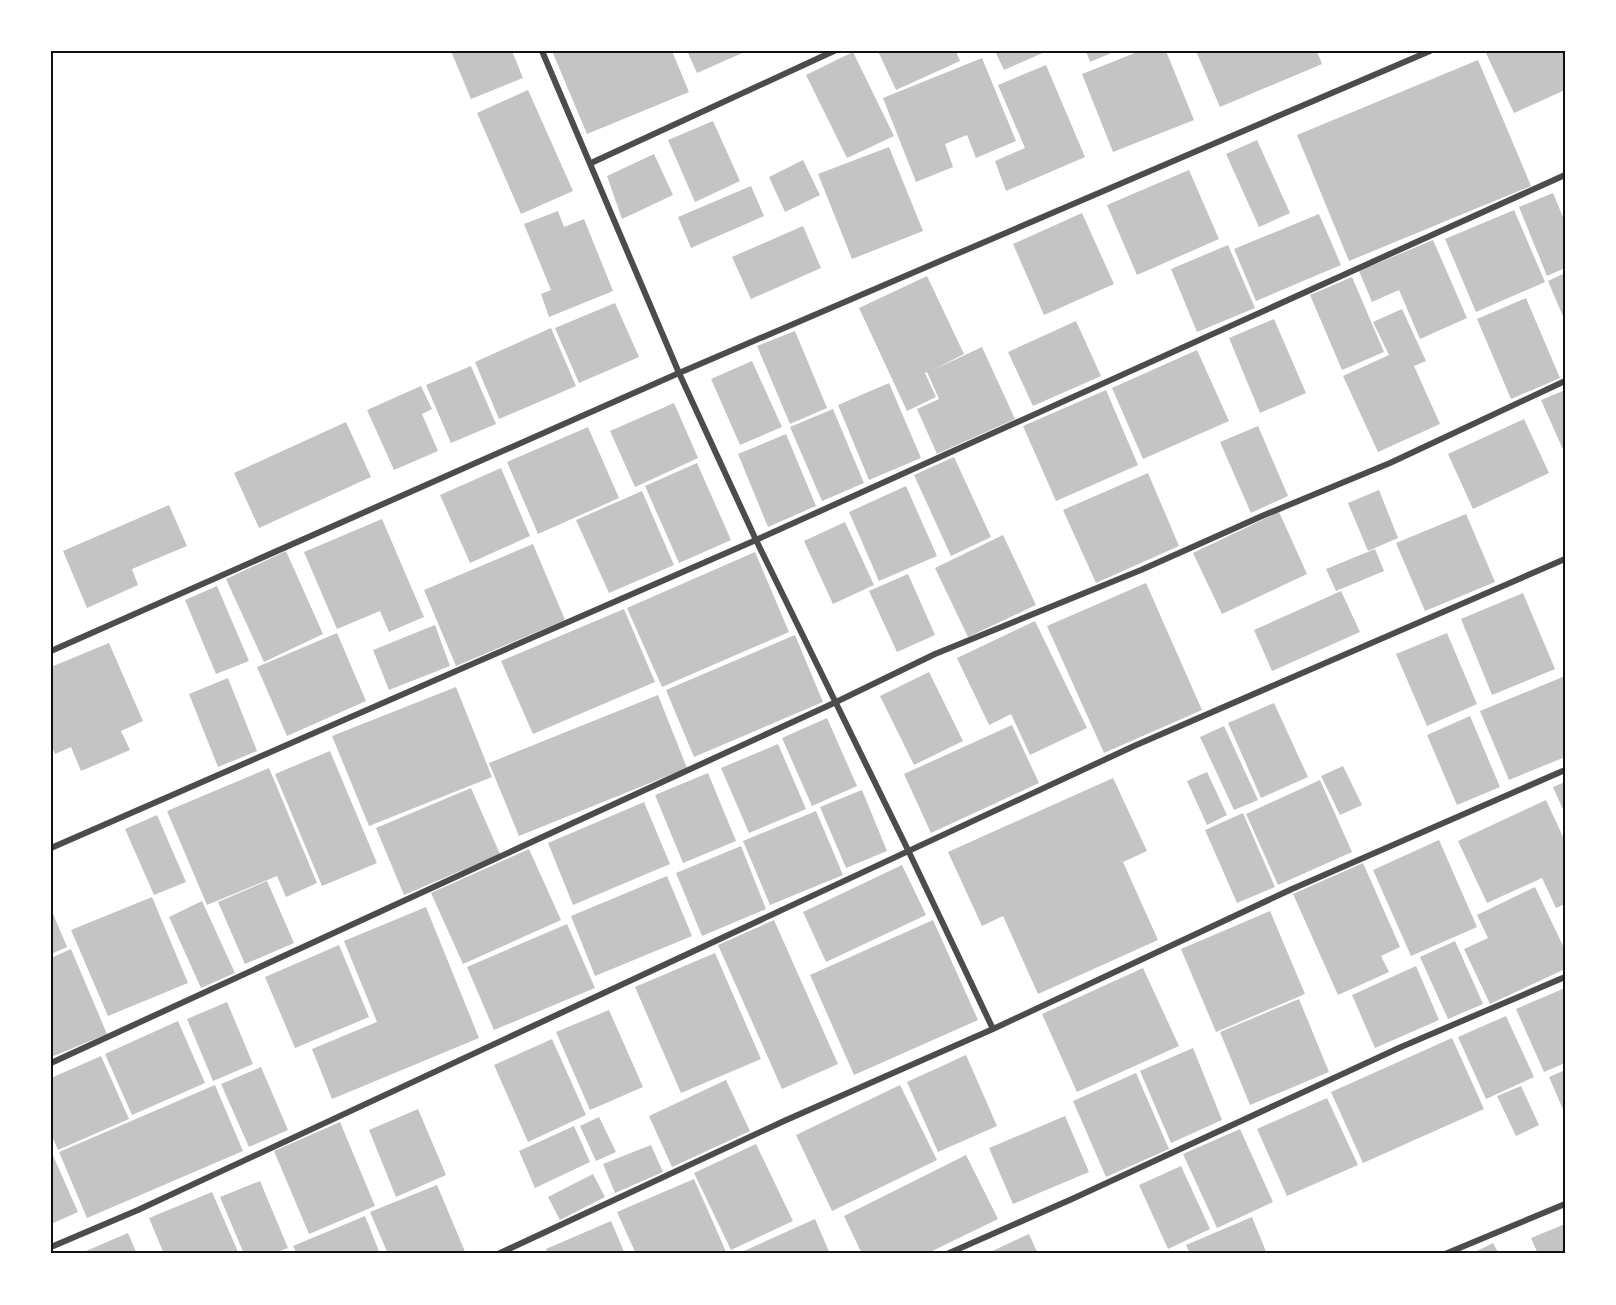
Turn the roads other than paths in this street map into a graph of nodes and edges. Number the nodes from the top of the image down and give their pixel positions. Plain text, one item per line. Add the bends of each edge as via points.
1 (542, 51) edge
2 (834, 51) edge
3 (1430, 51) edge
4 (591, 163) junction
5 (1565, 175) edge
6 (679, 372) junction
7 (1565, 381) edge
8 (756, 540) junction
9 (1565, 559) edge
10 (51, 651) edge
11 (834, 703) junction
12 (1565, 770) edge
13 (51, 848) edge
14 (908, 850) junction
15 (1565, 977) edge
16 (993, 1029) junction
17 (51, 1063) edge
18 (1565, 1204) edge
19 (51, 1247) edge
20 (498, 1254) edge
21 (947, 1254) edge
22 (1445, 1254) edge

1 - 4 street
2 - 4 street
3 - 6 street
4 - 6 street
5 - 8 street
6 - 8 street
6 - 10 street
7 - 11 street via 1400,458 935,654
8 - 11 street
8 - 13 street
9 - 14 street via 1134,746
11 - 14 street
11 - 17 street
12 - 16 street via 1292,889
14 - 16 street
14 - 19 street via 149,1205
15 - 21 street via 1401,1047
16 - 20 street
18 - 22 street

